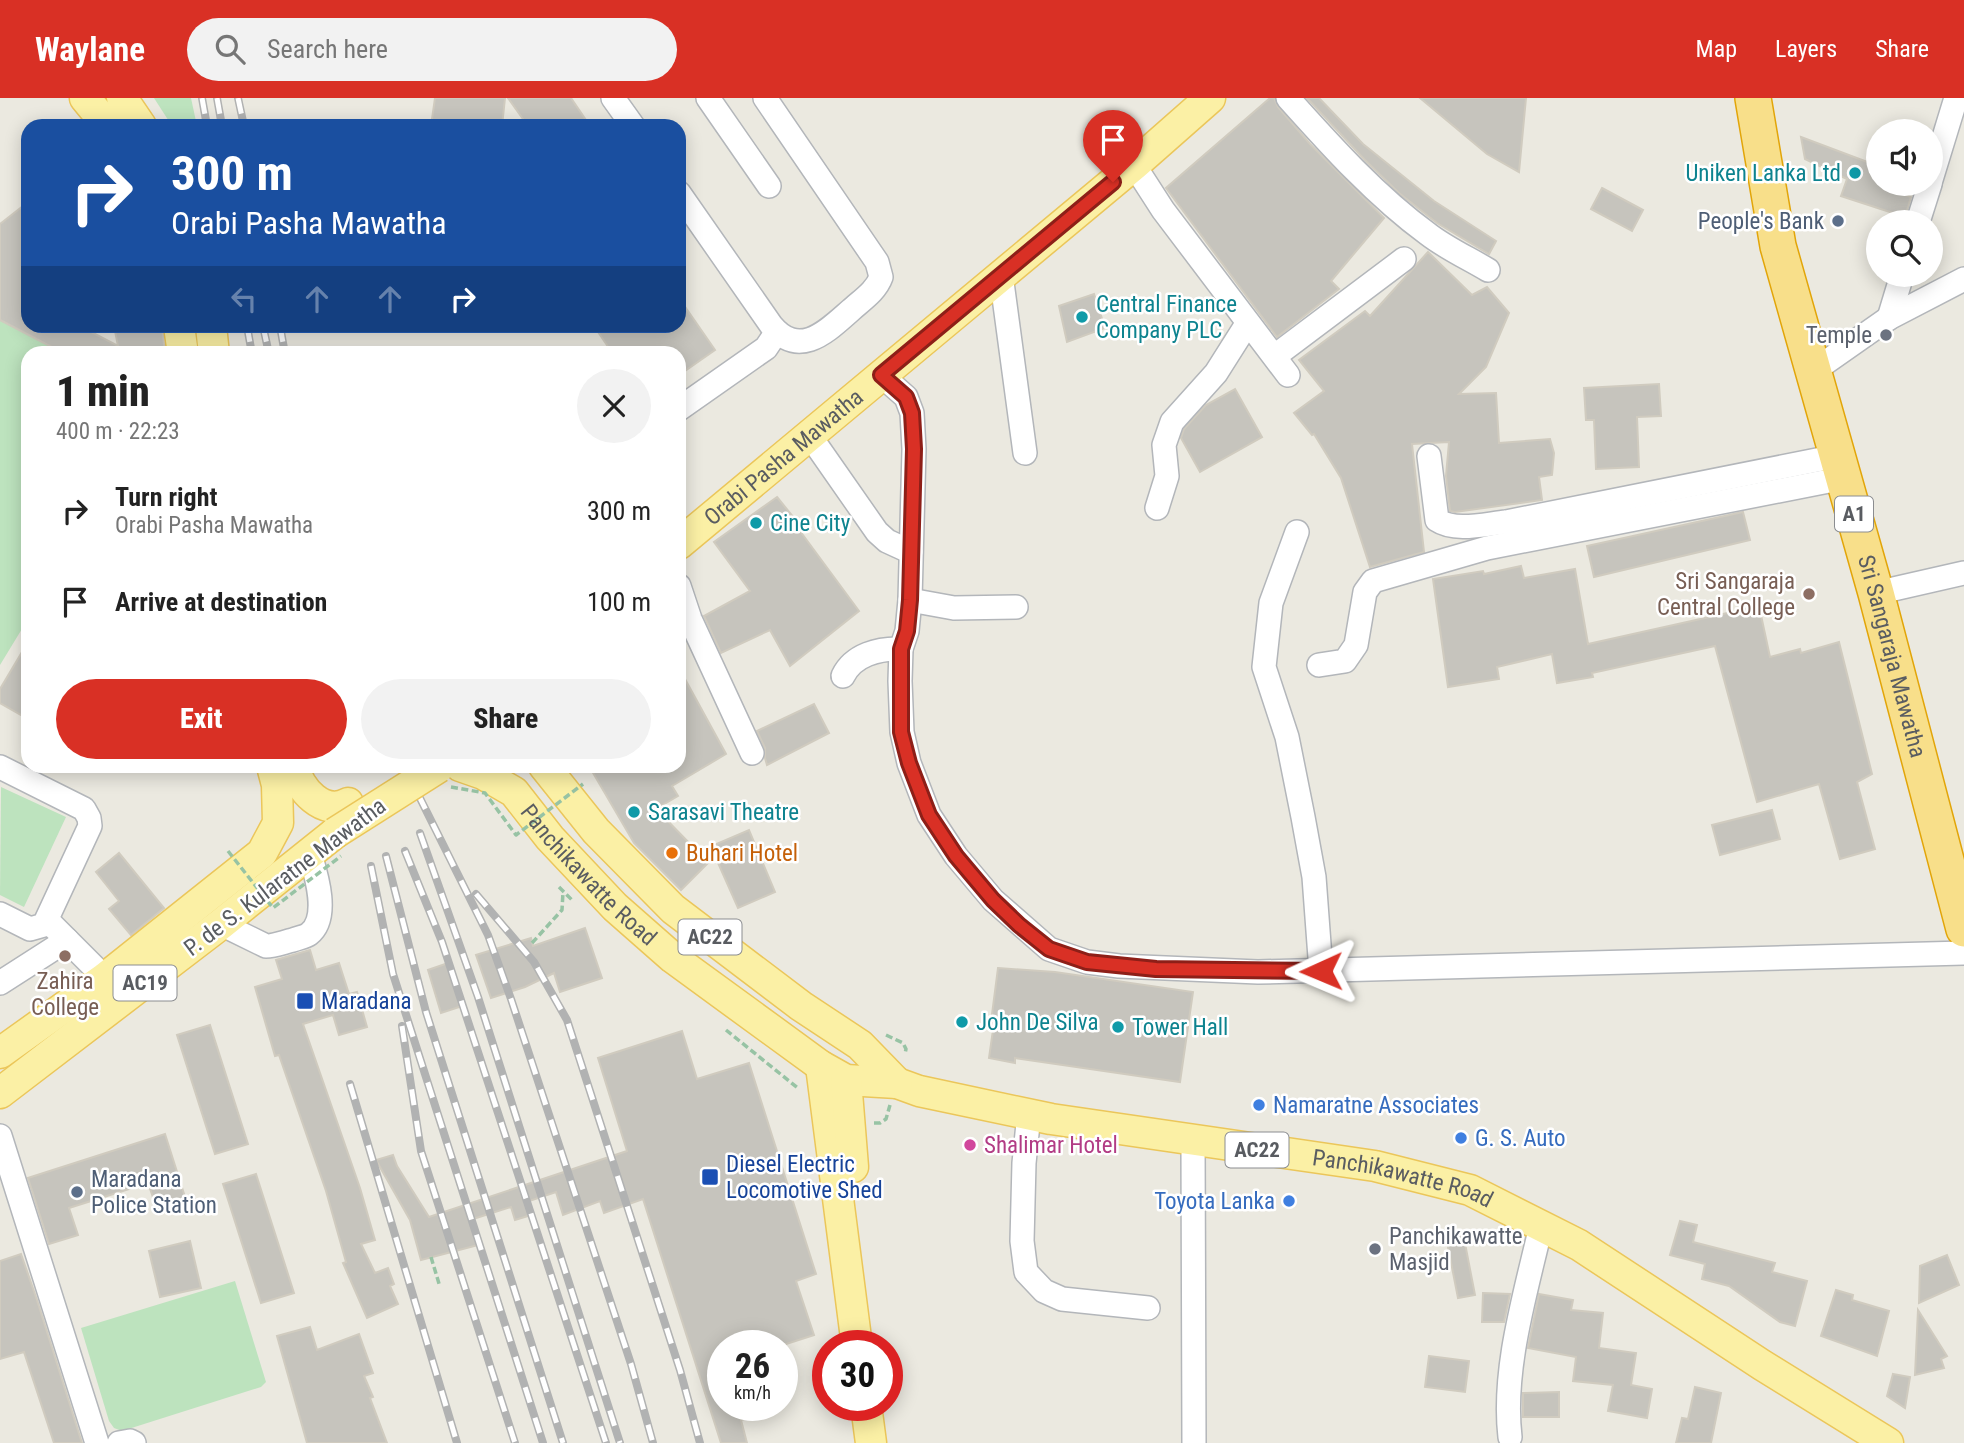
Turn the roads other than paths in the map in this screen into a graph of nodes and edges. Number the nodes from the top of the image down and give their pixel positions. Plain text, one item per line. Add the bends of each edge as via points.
1 (85, 98) edge
2 (122, 98) edge
3 (613, 98) edge
4 (708, 98) edge
5 (765, 98) edge
6 (1210, 98) edge
7 (1288, 98) edge
8 (1753, 98) edge
9 (1956, 98) edge
10 (102, 119) edge
11 (136, 119) edge
12 (628, 119) edge
13 (1943, 140) edge
14 (1134, 165) junction
15 (769, 186) dead end
16 (686, 204) edge
17 (1404, 259) dead end
18 (1488, 270) dead end
19 (1001, 275) junction
20 (1964, 279) edge
21 (1898, 287) edge
22 (1889, 318) junction
23 (1247, 324) junction
24 (770, 339) junction
25 (1812, 372) junction
26 (881, 375) junction
27 (686, 405) edge
28 (810, 436) junction
29 (1025, 453) dead end
30 (1429, 456) dead end
31 (1840, 467) junction
32 (1157, 508) dead end
33 (1297, 532) dead end
34 (686, 533) edge
35 (911, 552) junction
36 (1964, 573) edge
37 (1876, 593) junction
38 (910, 600) junction
39 (686, 607) edge
40 (1016, 607) dead end
41 (901, 649) junction
42 (1319, 665) dead end
43 (843, 676) dead end
44 (752, 753) dead end
45 (0, 767) edge
46 (393, 773) edge
47 (480, 773) edge
48 (548, 773) edge
49 (285, 774) edge
50 (440, 779) edge
51 (313, 863) junction
52 (0, 914) edge
53 (48, 921) junction
54 (221, 925) junction
55 (1964, 929) edge
56 (67, 940) junction
57 (1964, 953) edge
58 (1321, 971) junction
59 (105, 978) junction
60 (0, 983) edge
61 (0, 1053) edge
62 (834, 1073) junction
63 (897, 1083) junction
64 (0, 1093) edge
65 (1029, 1114) junction
66 (0, 1136) edge
67 (1193, 1141) junction
68 (1541, 1226) junction
69 (1147, 1308) dead end
70 (857, 1330) edge
71 (875, 1330) edge
72 (868, 1421) edge
73 (887, 1421) edge
74 (1510, 1437) dead end
75 (97, 1443) edge
76 (120, 1443) edge
77 (134, 1443) edge
78 (871, 1443) edge
79 (890, 1443) edge
80 (1194, 1443) edge
81 (1888, 1443) edge

1 - 10 main road
2 - 11 main road
3 - 12 street
4 - 15 street
5 - 24 street via 877,262 881,277 874,290 822,336 809,341
6 - 14 main road, Orabi Pasha Mawatha
7 - 18 street via 1399,212
8 - 25 highway, Sri Sangaraja Mawatha / A1 via 1778,246
9 - 13 street
14 - 19 main road, Orabi Pasha Mawatha
14 - 23 street
16 - 24 street
17 - 23 street via 1282,366
19 - 26 main road, Orabi Pasha Mawatha
19 - 29 street
20 - 22 street
21 - 22 street
22 - 25 street
23 - 32 street via 1216,373 1172,422 1164,445 1167,476
24 - 27 street
25 - 31 highway, Sri Sangaraja Mawatha / A1
26 - 28 main road, Orabi Pasha Mawatha
26 - 35 street via 906,397 912,413
28 - 34 main road, Orabi Pasha Mawatha
28 - 35 street via 877,531
30 - 31 street via 1437,520 1460,526
31 - 37 highway, Sri Sangaraja Mawatha / A1
31 - 42 street via 1487,548 1373,581 1365,592 1356,645 1345,661
33 - 58 street via 1271,603 1264,667 1287,737 1305,829 1314,877
35 - 38 street
36 - 37 street
37 - 55 highway, Sri Sangaraja Mawatha / A1
38 - 40 street via 954,608
38 - 41 street
39 - 44 street
41 - 43 street via 880,649 847,667
41 - 58 street via 901,732 929,815 993,900 1049,949 1087,962 1132,967
45 - 53 street via 84,808 89,818 90,826
46 - 49 main road via 337,807 312,799
47 - 62 main road, Panchikawatte Road / AC22 via 514,792 606,897 673,958
48 - 63 main road, Panchikawatte Road / AC22 via 596,831 673,909 860,1045
49 - 59 main road, P. de S. Kularatne Mawatha / AC19 via 278,823 262,853
50 - 51 main road, P. de S. Kularatne Mawatha / AC19, bridge
51 - 54 main road, P. de S. Kularatne Mawatha / AC19
51 - 54 street via 320,905 315,927 308,935 266,946
52 - 53 street via 30,929
53 - 56 street
54 - 64 main road, P. de S. Kularatne Mawatha / AC19
56 - 59 street
56 - 60 street
57 - 58 street
59 - 61 main road, P. de S. Kularatne Mawatha / AC19
62 - 63 main road, Panchikawatte Road / AC22
62 - 70 main road
62 - 71 main road via 848,1121
63 - 65 main road, Panchikawatte Road / AC22
65 - 67 main road, Panchikawatte Road / AC22
65 - 69 street via 1023,1215 1026,1272 1044,1291 1062,1299
66 - 75 street
67 - 68 main road, Panchikawatte Road / AC22 via 1375,1166 1471,1190
67 - 80 street
68 - 74 street via 1515,1347
68 - 81 main road, Panchikawatte Road / AC22 via 1579,1245
72 - 78 main road
73 - 79 main road
76 - 77 street

